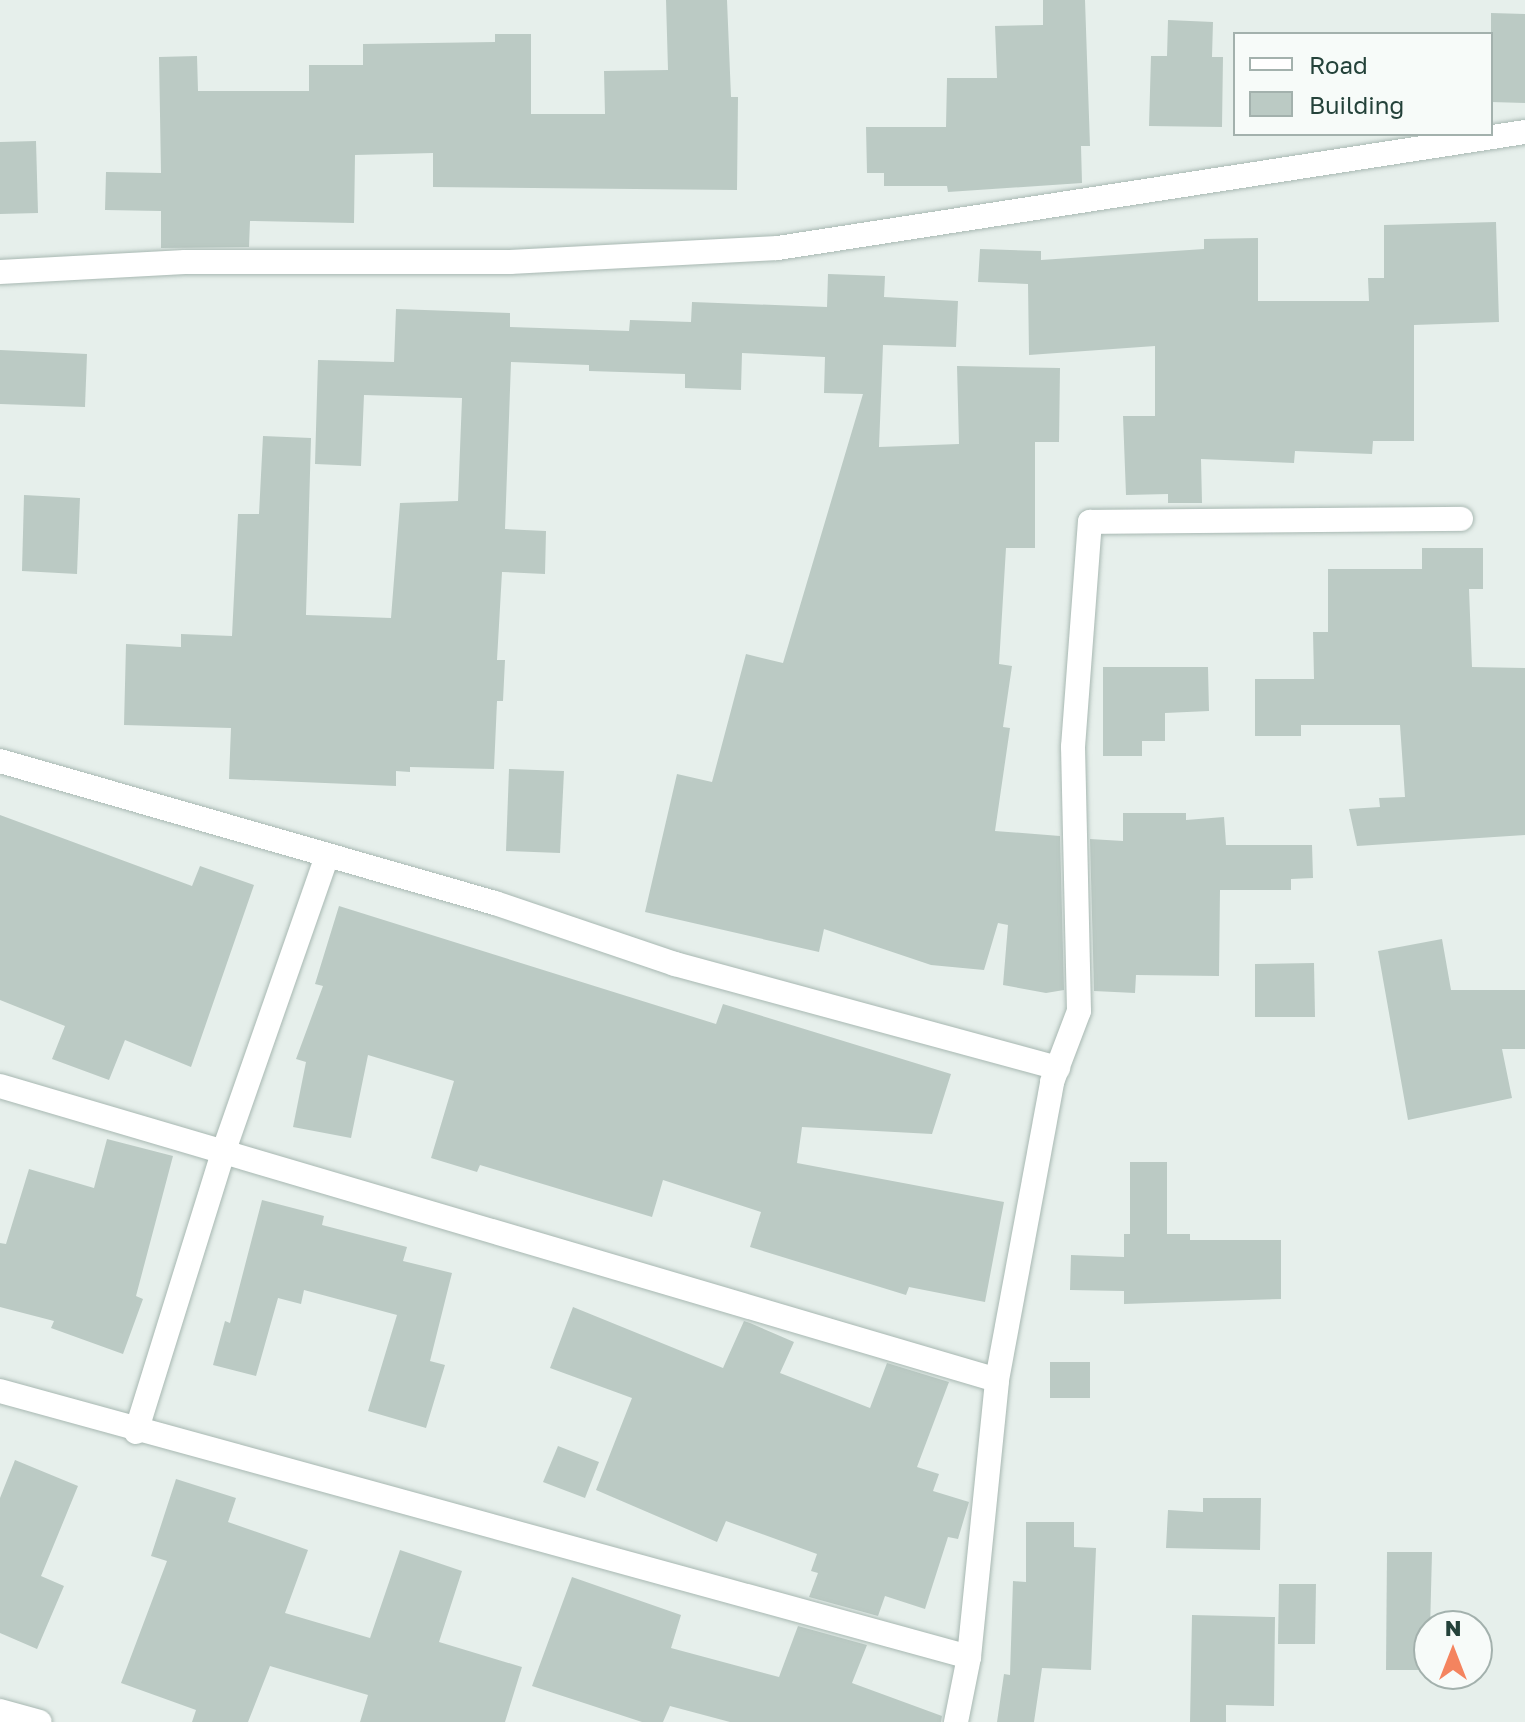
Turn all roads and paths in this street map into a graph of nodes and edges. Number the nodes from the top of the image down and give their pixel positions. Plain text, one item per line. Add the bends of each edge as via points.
1 (1525, 132) edge
2 (0, 272) edge
3 (1461, 519) dead end
4 (0, 761) edge
5 (327, 856) junction
6 (1058, 1068) junction
7 (0, 1086) edge
8 (223, 1153) junction
9 (997, 1380) junction
10 (0, 1391) edge
11 (136, 1432) junction
12 (969, 1657) junction
13 (0, 1711) edge
14 (40, 1722) edge
15 (956, 1722) edge

1 - 2 street via 778,248 510,262 185,262
3 - 6 street via 1090,522 1073,747 1079,1011
4 - 5 street
5 - 6 street via 495,903 675,964
5 - 8 street
6 - 9 street
7 - 8 street
8 - 9 street
8 - 11 street
9 - 12 street
10 - 11 street
11 - 12 street
12 - 15 street
13 - 14 street

